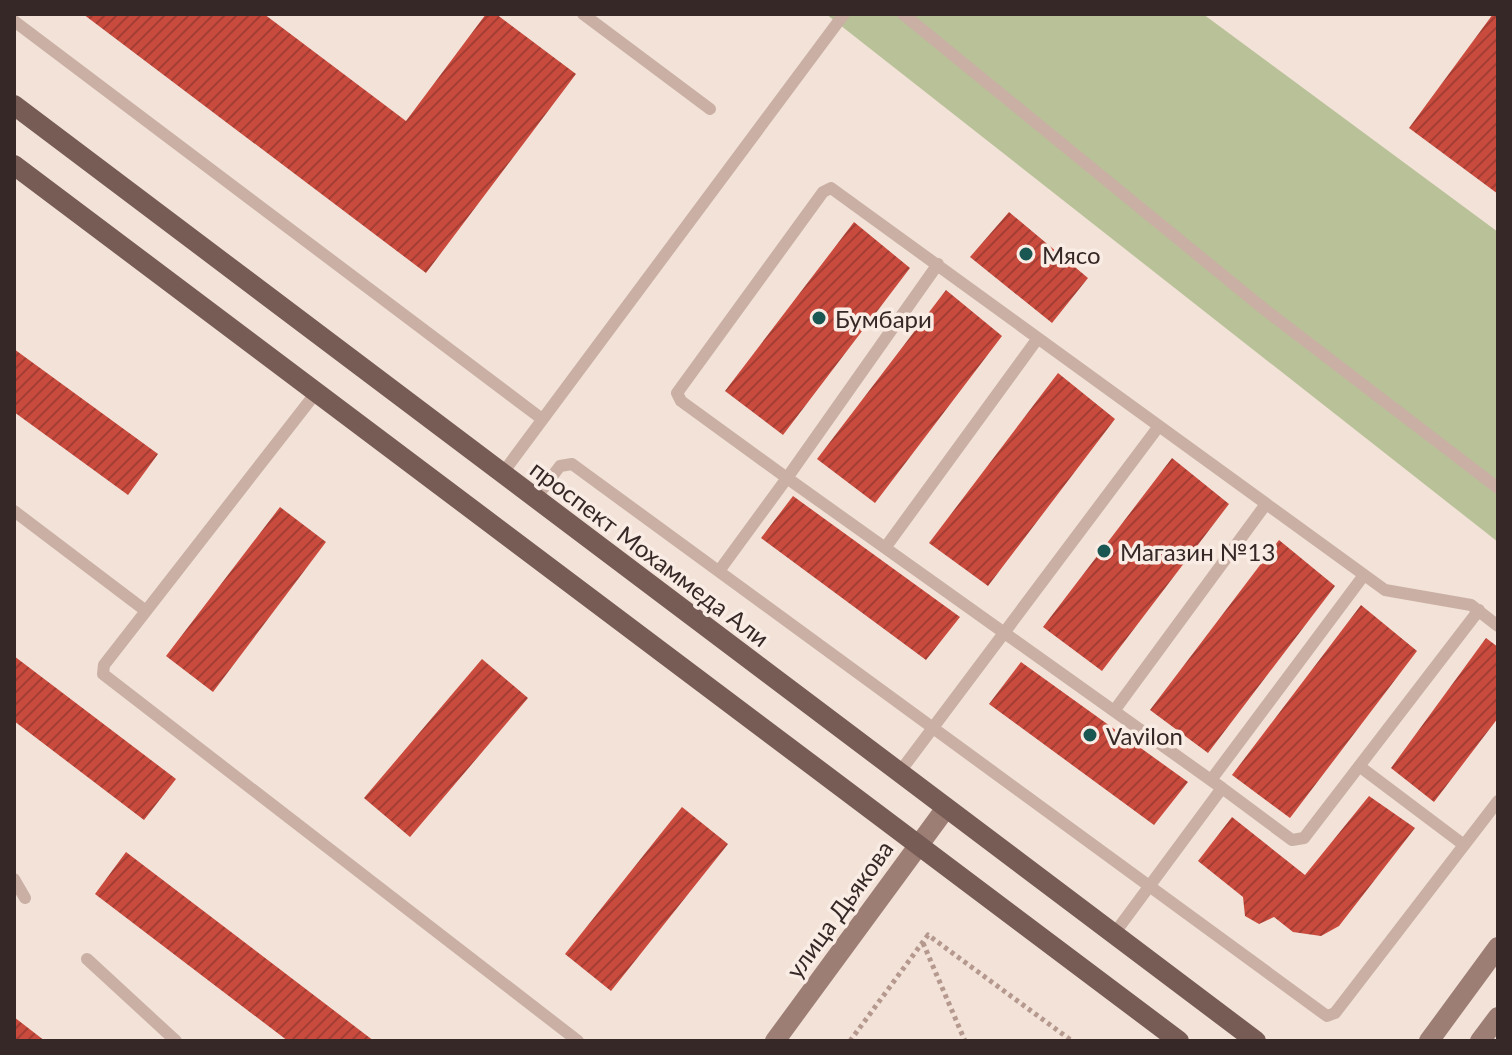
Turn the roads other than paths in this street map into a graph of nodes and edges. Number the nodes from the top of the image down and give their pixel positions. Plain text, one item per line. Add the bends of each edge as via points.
1 (583, 14) edge
2 (844, 14) edge
3 (903, 14) edge
4 (14, 21) edge
5 (14, 105) edge
6 (710, 109) dead end
7 (14, 165) edge
8 (938, 264) junction
9 (1038, 338) junction
10 (315, 394) junction
11 (542, 419) junction
12 (1159, 426) junction
13 (502, 474) junction
14 (787, 478) junction
15 (1498, 488) edge
16 (535, 499) junction
17 (1266, 504) junction
18 (14, 511) edge
19 (885, 548) junction
20 (719, 571) junction
21 (1364, 575) junction
22 (1479, 610) junction
23 (146, 611) junction
24 (1498, 626) edge
25 (1004, 633) junction
26 (1114, 711) junction
27 (933, 728) junction
28 (1359, 766) junction
29 (899, 773) junction
30 (1211, 780) junction
31 (1222, 788) junction
32 (1498, 801) edge
33 (946, 808) junction
34 (1464, 845) junction
35 (917, 847) junction
36 (14, 879) edge
37 (1149, 887) junction
38 (25, 898) dead end
39 (1114, 934) junction
40 (1498, 947) edge
41 (87, 959) dead end
42 (1498, 1017) edge
43 (176, 1041) edge
44 (578, 1041) edge
45 (775, 1041) edge
46 (1179, 1041) edge
47 (1256, 1041) edge
48 (1429, 1041) edge
49 (1480, 1041) edge

1 - 6 lane
2 - 11 lane
3 - 15 lane via 1264,309
4 - 11 lane
5 - 13 main road, проспект Мохаммеда Али
7 - 10 main road
8 - 9 lane
8 - 14 lane
8 - 14 lane via 827,189 679,389 681,401
9 - 12 lane
9 - 19 lane
10 - 23 lane
10 - 35 main road
11 - 13 lane
12 - 17 lane
12 - 25 lane
13 - 16 main road, проспект Мохаммеда Али
14 - 19 lane
14 - 20 lane
16 - 20 lane via 560,466 572,464
16 - 29 main road, проспект Мохаммеда Али
17 - 21 lane
17 - 26 lane
18 - 23 lane
19 - 25 lane
20 - 27 lane
21 - 22 lane via 1389,592
21 - 30 lane
22 - 24 lane
22 - 28 lane
23 - 44 lane via 104,665 106,677
25 - 26 lane
25 - 27 lane
26 - 30 lane
27 - 29 lane
27 - 37 lane
28 - 31 lane via 1300,841
28 - 34 lane
29 - 33 main road, проспект Мохаммеда Али
30 - 31 lane
31 - 37 lane
32 - 34 lane
33 - 35 street, улица Дьякова
33 - 39 main road, проспект Мохаммеда Али
34 - 37 lane via 1335,1013 1327,1016
35 - 45 street, улица Дьякова
35 - 46 main road
36 - 38 lane
37 - 39 lane
39 - 47 main road, проспект Мохаммеда Али
40 - 48 street
41 - 43 lane
42 - 49 street

